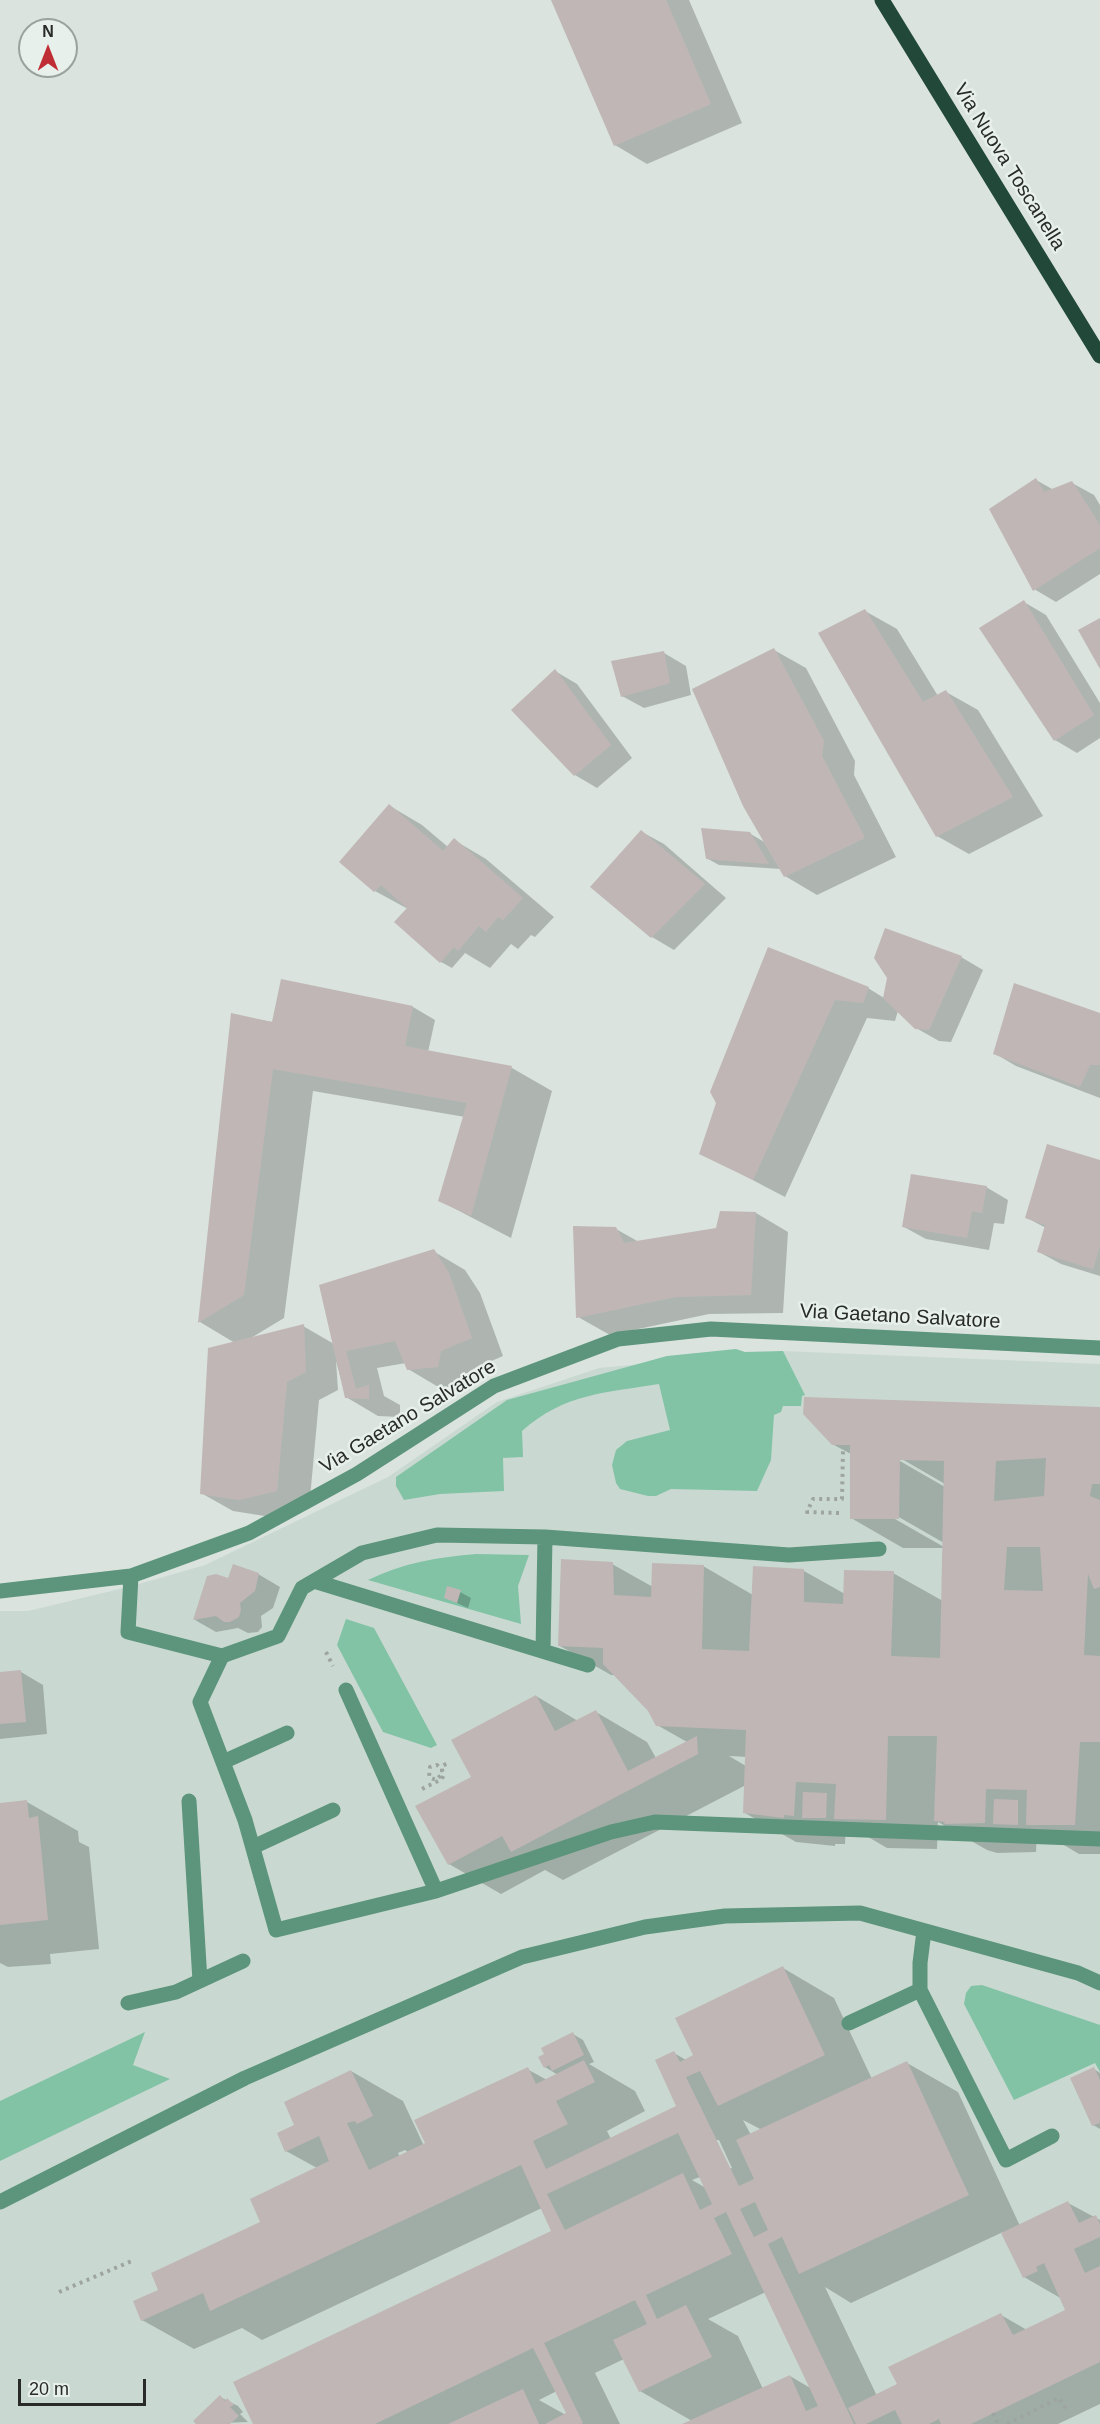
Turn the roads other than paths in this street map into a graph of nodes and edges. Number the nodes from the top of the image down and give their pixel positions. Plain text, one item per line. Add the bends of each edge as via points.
1 (882, 0) edge
2 (1100, 356) edge
3 (1100, 1347) edge
4 (545, 1537) junction
5 (879, 1549) dead end
6 (130, 1576) junction
7 (314, 1581) junction
8 (0, 1591) edge
9 (543, 1651) junction
10 (222, 1656) junction
11 (588, 1665) dead end
12 (346, 1690) dead end
13 (287, 1733) dead end
14 (223, 1762) junction
15 (189, 1801) dead end
16 (333, 1810) dead end
17 (1100, 1839) edge
18 (253, 1847) junction
19 (436, 1891) junction
20 (924, 1931) junction
21 (243, 1961) dead end
22 (200, 1981) junction
23 (1100, 1983) edge
24 (920, 1990) junction
25 (128, 2003) dead end
26 (849, 2023) dead end
27 (1052, 2136) dead end
28 (0, 2202) edge

1 - 2 main road, Via Nuova Toscanella
3 - 6 street, Via Gaetano Salvatore via 711,1329 618,1339 494,1386 357,1474 249,1533
4 - 5 street via 789,1555
4 - 7 street via 437,1534 362,1553
4 - 9 street
6 - 8 street, Via Gaetano Salvatore
6 - 10 street via 128,1632
7 - 9 street
7 - 10 street via 302,1588 278,1636
9 - 11 street
10 - 14 street via 200,1702
12 - 19 street
13 - 14 street
14 - 18 street
15 - 22 street
16 - 18 street
17 - 19 street via 655,1822 611,1832
18 - 19 street via 276,1930
20 - 23 street via 1078,1973
20 - 24 street
20 - 28 street via 860,1913 725,1916 645,1927 522,1957 246,2078
21 - 22 street
22 - 25 street via 176,1992
24 - 26 street
24 - 27 street via 1006,2160

